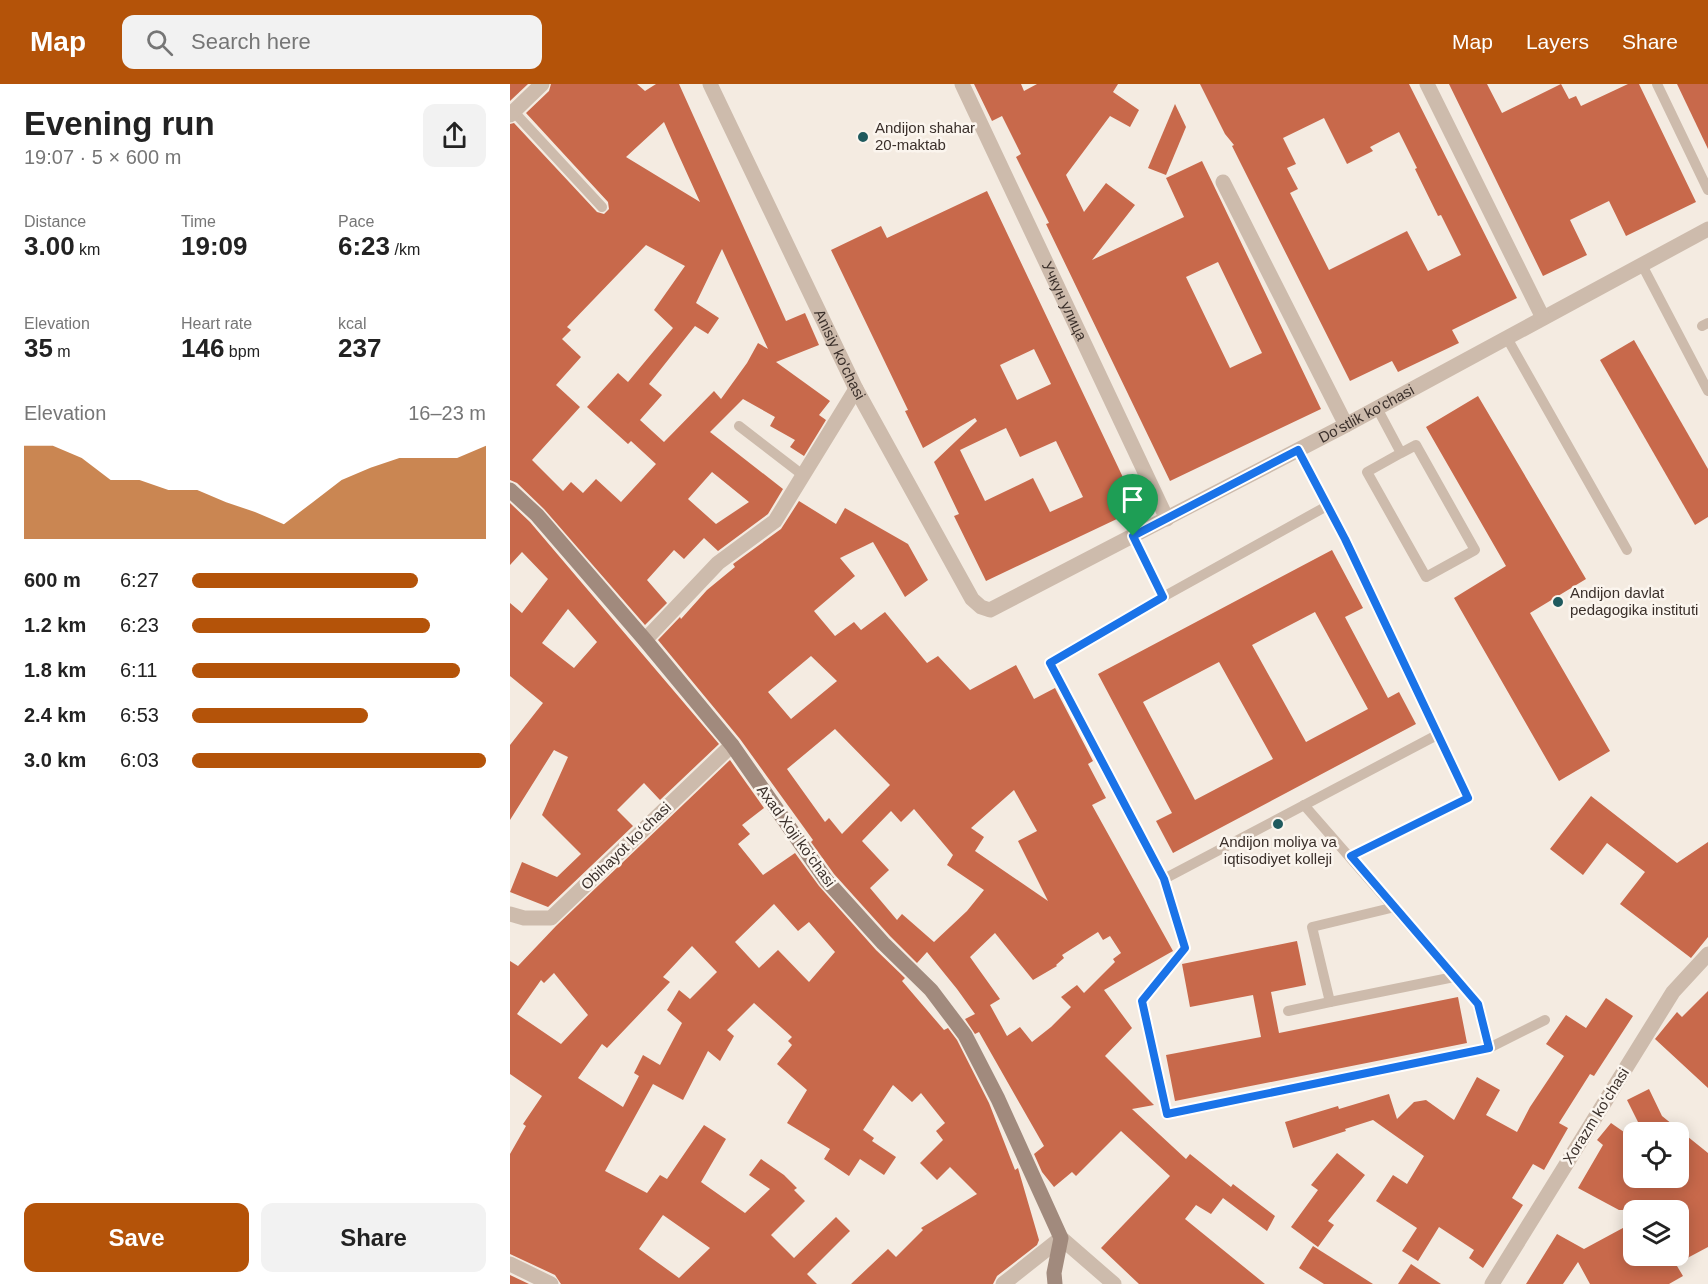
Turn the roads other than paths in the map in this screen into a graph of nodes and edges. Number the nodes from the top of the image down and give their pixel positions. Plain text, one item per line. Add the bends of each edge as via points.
1 (542, 84) edge
2 (710, 84) edge
3 (962, 84) edge
4 (1427, 84) edge
5 (1657, 84) edge
6 (512, 113) edge
7 (1223, 182) dead end
8 (1708, 190) edge
9 (602, 207) dead end
10 (1708, 229) edge
11 (1642, 265) junction
12 (1543, 318) junction
13 (1507, 338) junction
14 (856, 389) junction
15 (1708, 391) edge
16 (1377, 408) junction
17 (1346, 425) junction
18 (739, 426) dead end
19 (1298, 450) junction
20 (1401, 453) junction
21 (804, 476) junction
22 (510, 490) edge
23 (1327, 506) junction
24 (1167, 519) junction
25 (1133, 536) junction
26 (1627, 550) dead end
27 (1163, 597) junction
28 (990, 610) joint
29 (645, 639) junction
30 (1437, 735) junction
31 (732, 745) junction
32 (1304, 805) junction
33 (1351, 856) junction
34 (1164, 879) junction
35 (1395, 907) junction
36 (510, 914) edge
37 (1708, 954) edge
38 (1454, 977) junction
39 (1329, 1002) junction
40 (1288, 1011) dead end
41 (1545, 1020) dead end
42 (1489, 1048) junction
43 (1061, 1238) junction
44 (510, 1264) edge
45 (1495, 1283) edge
46 (551, 1284) edge
47 (1003, 1284) edge
48 (1055, 1284) edge
49 (1114, 1284) edge

1 - 6 street
2 - 14 street, Anisiy ko'chasi
3 - 24 street, Учкун улица
4 - 12 street
5 - 8 lane
6 - 9 lane
7 - 17 street
10 - 11 street, Do'stlik ko'chasi
11 - 12 street, Do'stlik ko'chasi
11 - 15 lane
12 - 13 street, Do'stlik ko'chasi
13 - 16 street, Do'stlik ko'chasi
13 - 26 lane
14 - 21 street
14 - 28 street, Anisiy ko'chasi via 972,599
16 - 17 street, Do'stlik ko'chasi
16 - 20 lane
17 - 19 street, Do'stlik ko'chasi
18 - 21 lane
19 - 23 lane
19 - 24 street, Do'stlik ko'chasi
20 - 20 lane via 1416,445 1475,550 1426,577 1367,472
21 - 29 street via 775,521 718,563
22 - 29 street, Axad Xoji koʻchasi via 537,515
23 - 27 lane
23 - 30 lane
24 - 25 street, Do'stlik ko'chasi
25 - 27 lane
25 - 28 street, Do'stlik ko'chasi
27 - 34 lane via 1050,663
29 - 31 street, Axad Xoji koʻchasi
30 - 32 lane
30 - 33 lane via 1468,798
31 - 36 street, Obihayot koʻchasi via 551,918
31 - 43 street, Axad Xoji koʻchasi via 826,880 931,990 965,1035
32 - 33 lane
32 - 34 lane
33 - 35 lane
34 - 42 lane via 1185,948 1142,1001 1167,1114
35 - 38 lane
35 - 39 lane via 1312,927
37 - 45 street, Xorazm koʻchasi via 1673,992
38 - 39 lane
38 - 42 lane via 1478,1004
39 - 40 lane
41 - 42 lane
43 - 47 street
43 - 48 street
43 - 49 street
44 - 46 street

